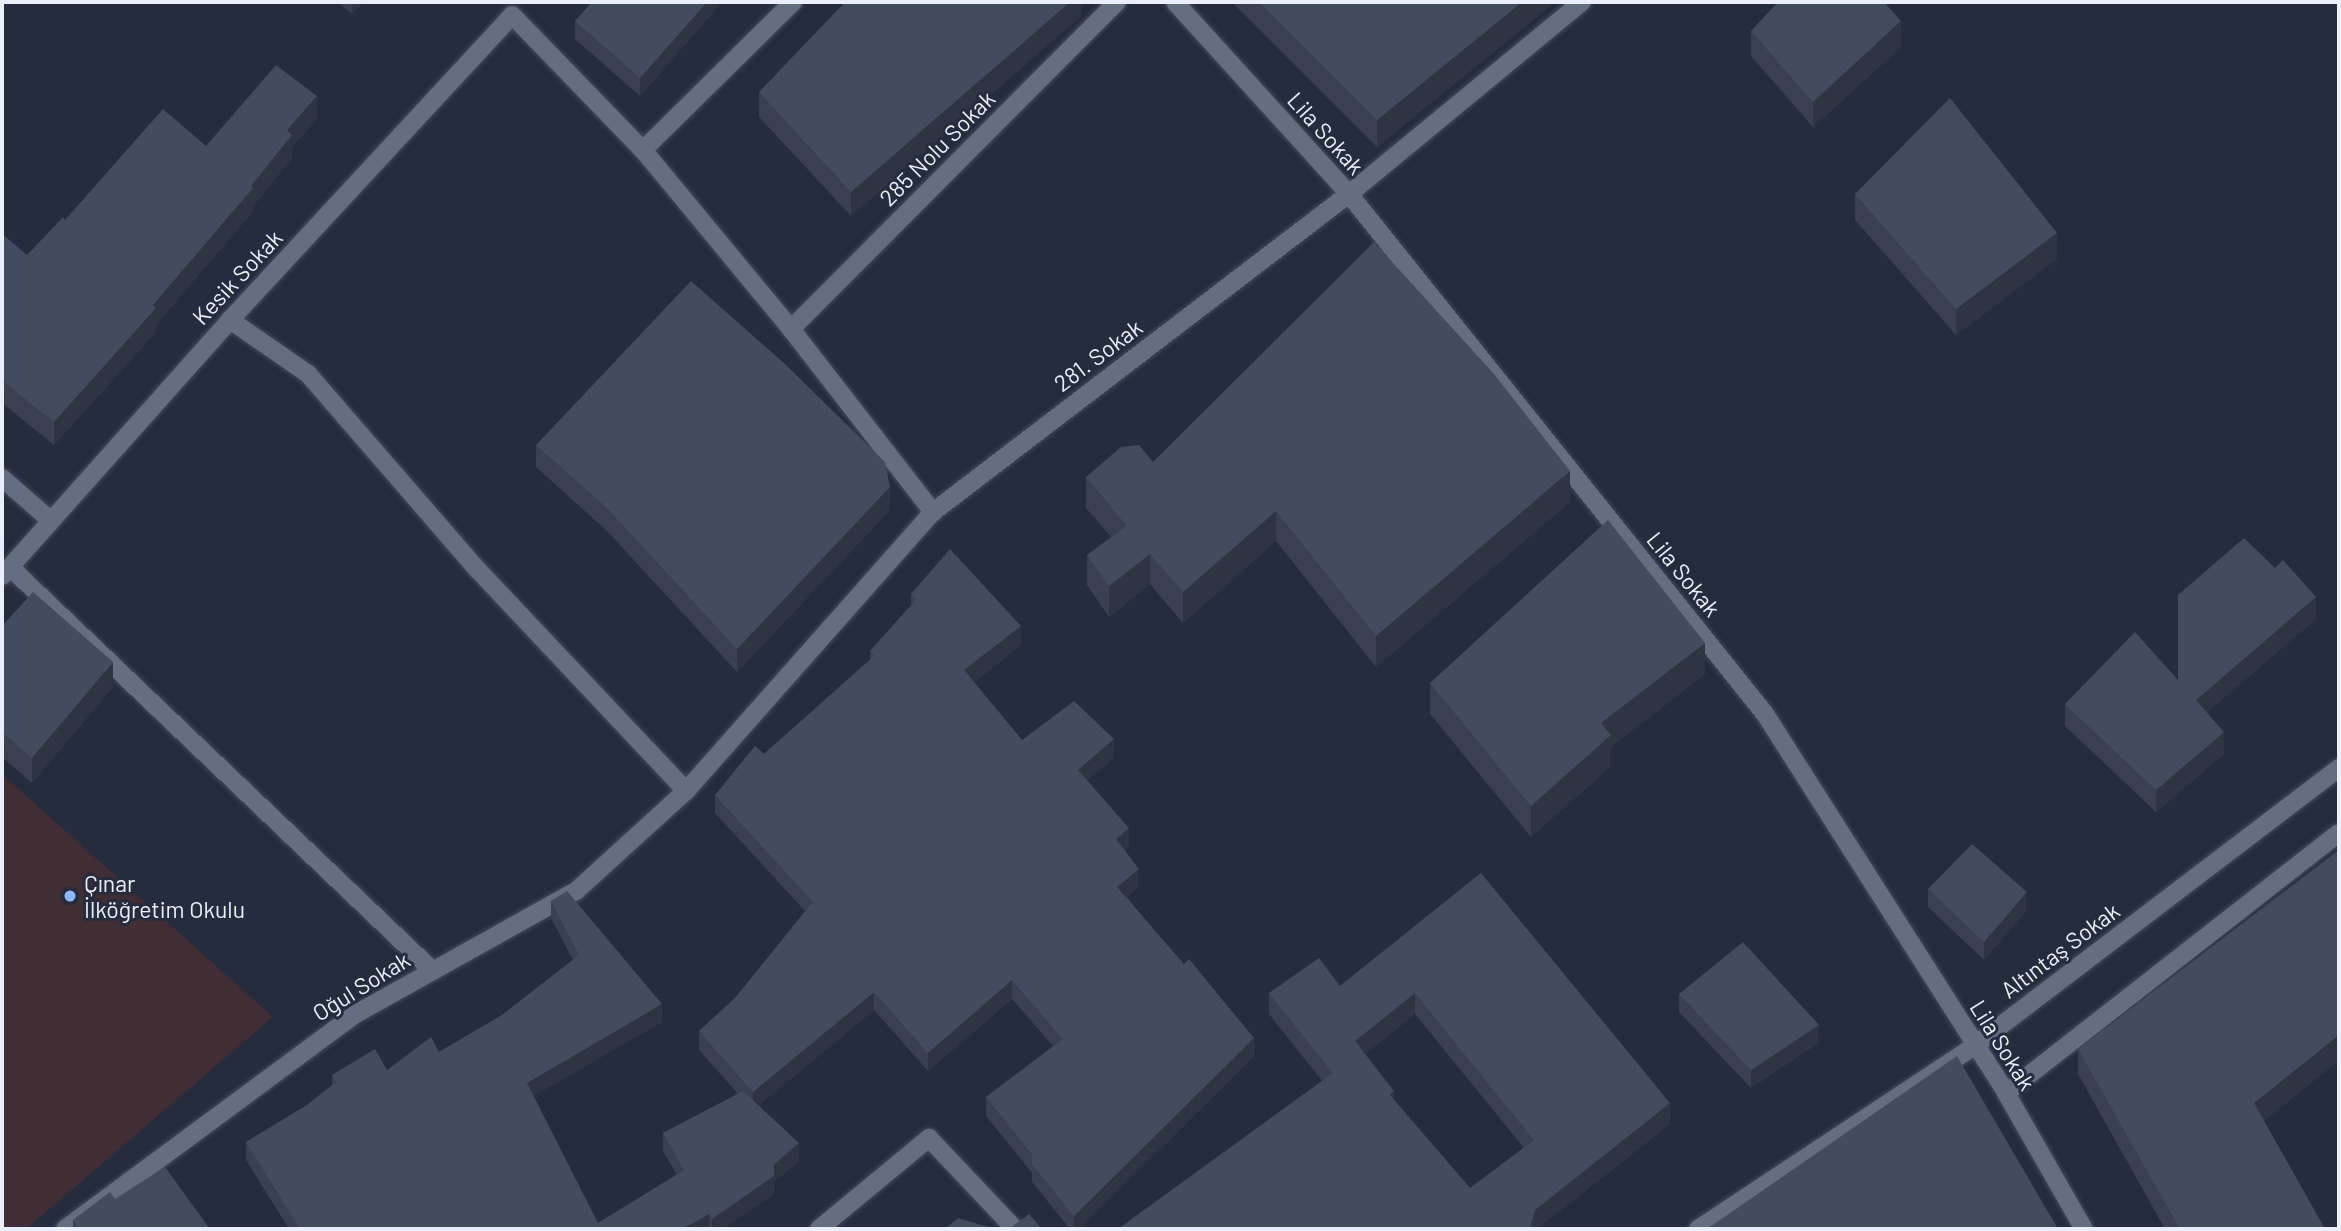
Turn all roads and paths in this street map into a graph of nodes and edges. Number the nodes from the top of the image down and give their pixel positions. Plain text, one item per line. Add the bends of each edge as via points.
1 (793, 2) edge
2 (1117, 2) edge
3 (1175, 2) edge
4 (1582, 2) edge
5 (512, 13) edge
6 (643, 150) junction
7 (1349, 194) junction
8 (230, 320) junction
9 (791, 328) junction
10 (2, 478) edge
11 (933, 512) junction
12 (50, 520) junction
13 (6, 571) edge
14 (2339, 768) edge
15 (686, 792) junction
16 (2339, 833) edge
17 (432, 970) junction
18 (1975, 1046) junction
19 (2006, 1093) junction
20 (65, 1229) edge
21 (819, 1229) edge
22 (1015, 1229) edge
23 (1698, 1229) edge
24 (2084, 1229) edge

1 - 6 street
2 - 9 street, 285 Nolu Sokak
3 - 7 street, Lila Sokak
4 - 7 street, 281. Sokak
5 - 6 street
5 - 8 street, Kesik Sokak
6 - 9 street
7 - 11 street, 281. Sokak
7 - 18 street, Lila Sokak via 1765,714
8 - 12 street, Kesik Sokak
8 - 15 street via 308,374 477,569
9 - 11 street
10 - 12 street
11 - 15 street, 281. Sokak
12 - 13 street, Kesik Sokak
13 - 17 street
14 - 18 street, Altıntaş Sokak
15 - 17 street, Oğul Sokak via 576,891
16 - 19 street
17 - 20 street, Oğul Sokak via 354,1015
18 - 19 street, Lila Sokak
18 - 23 street, Altıntaş Sokak
19 - 24 street, Lila Sokak
21 - 22 street via 929,1138

